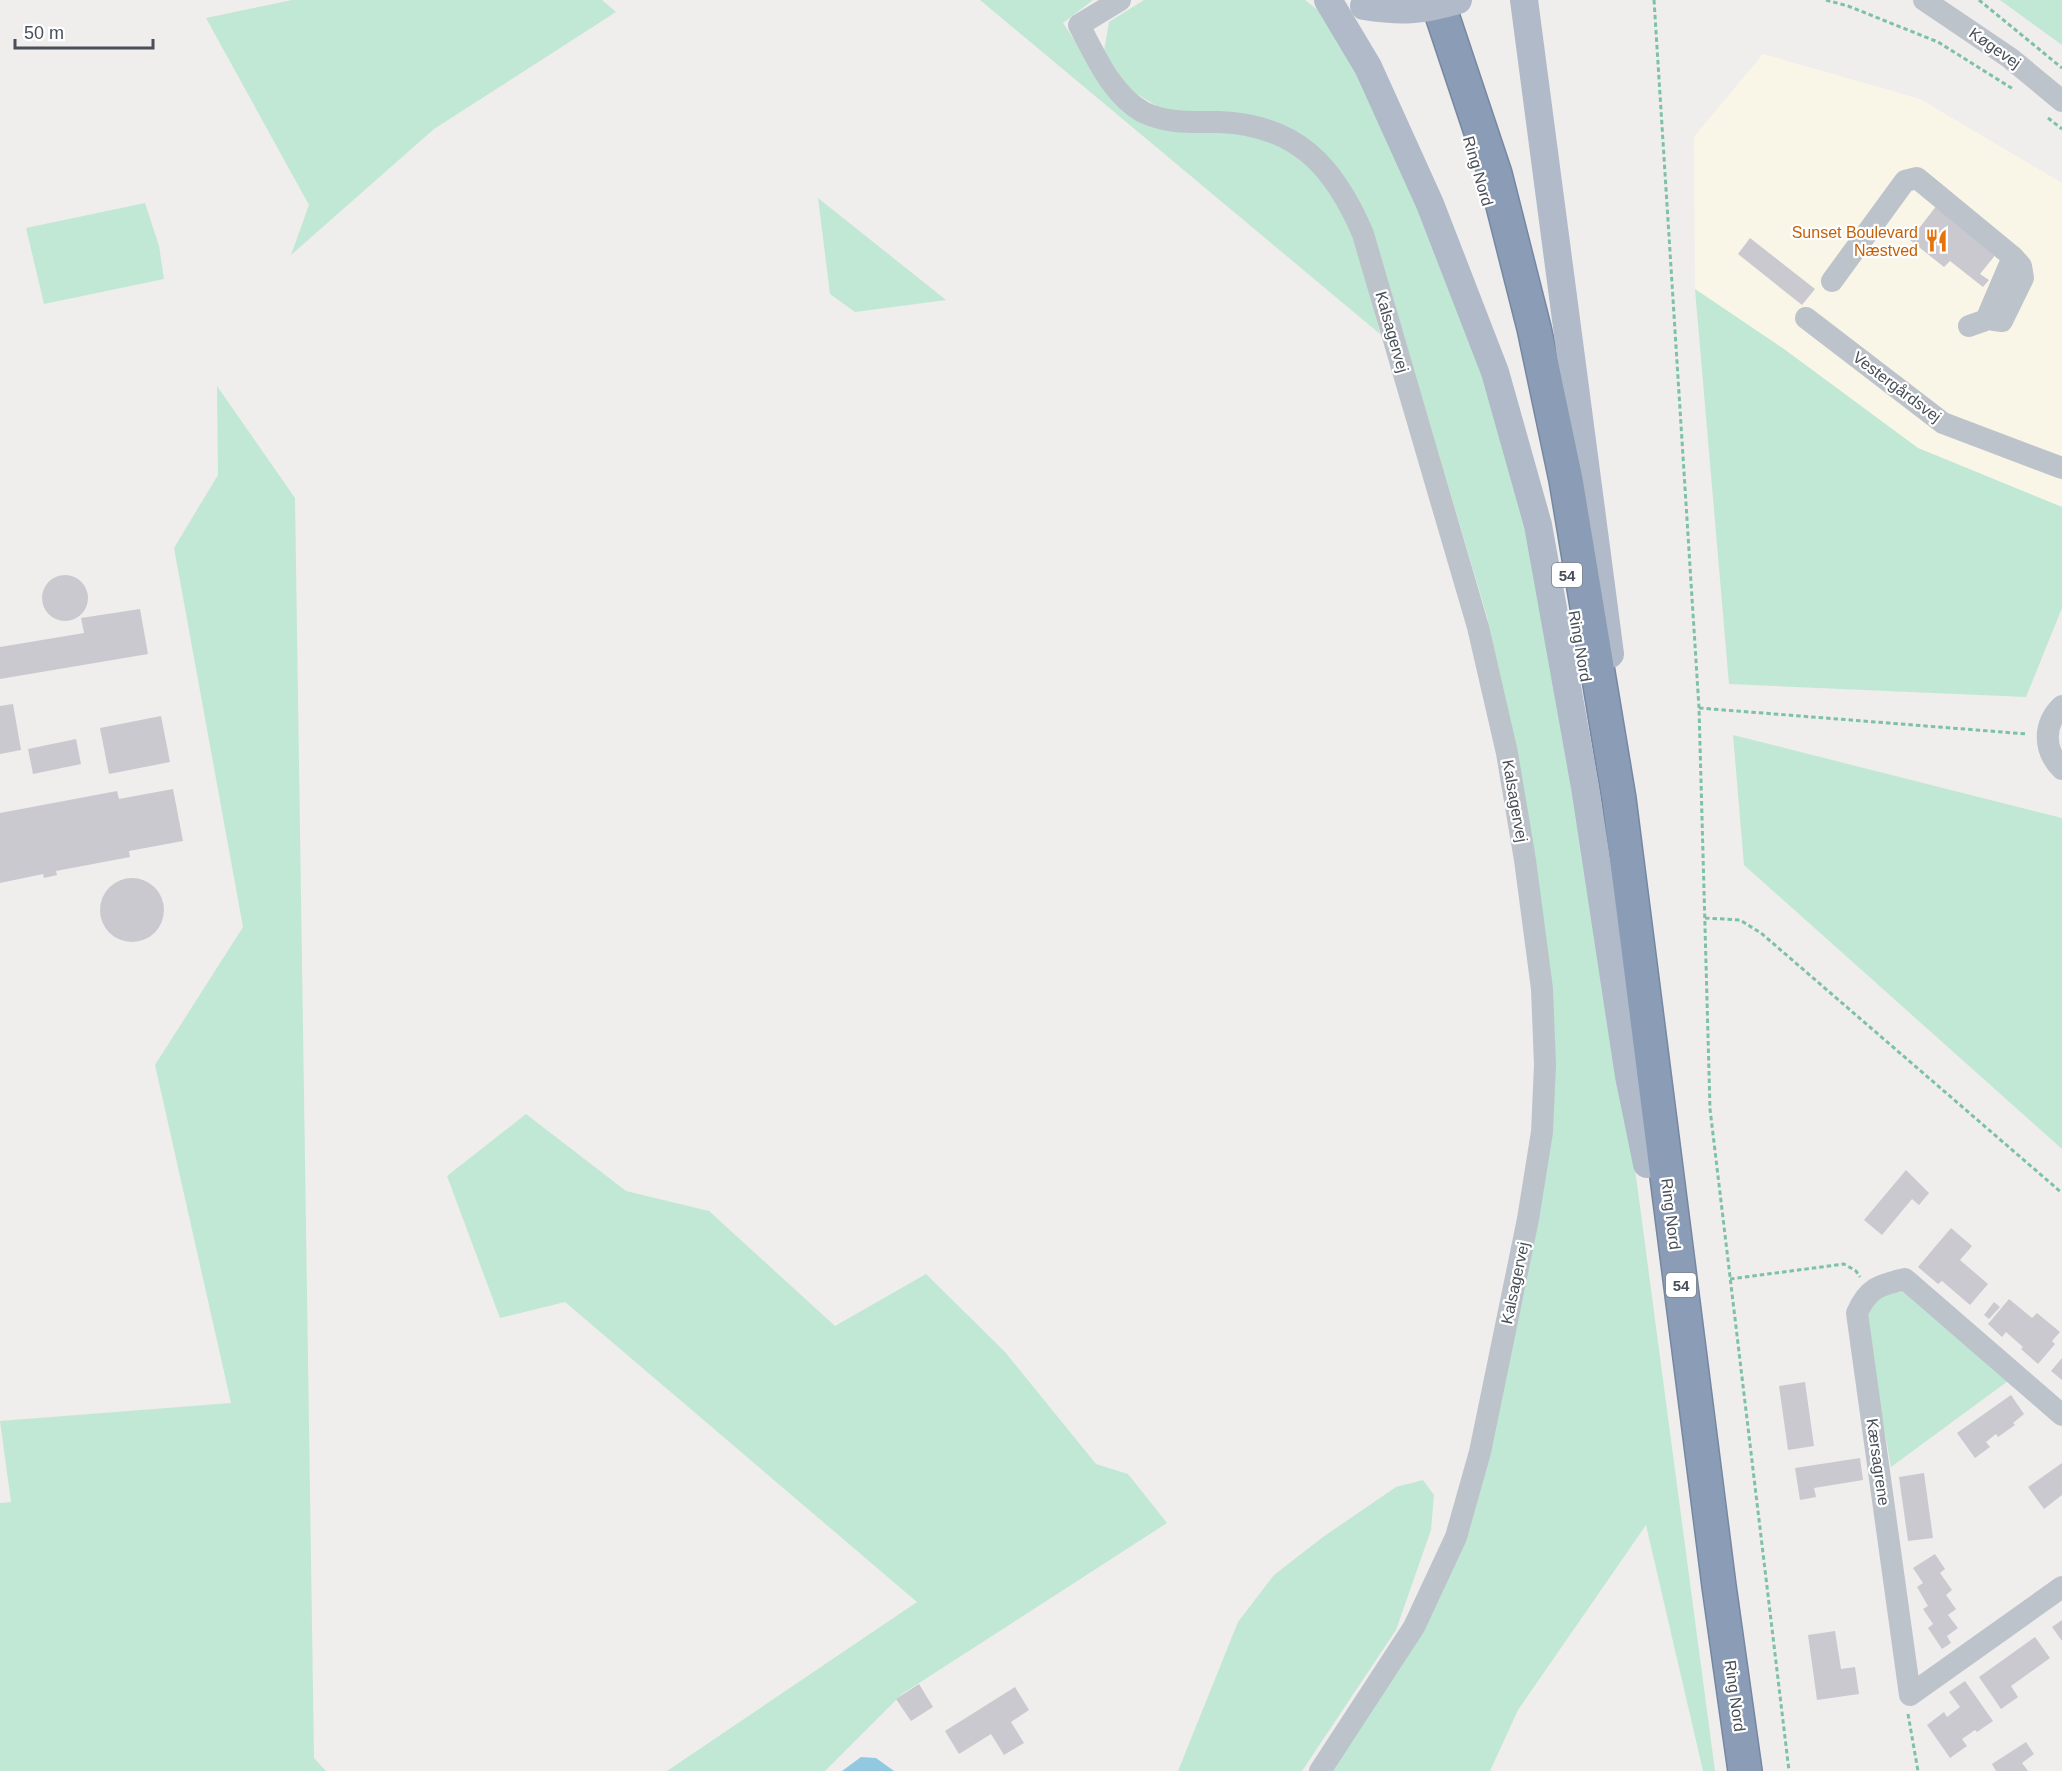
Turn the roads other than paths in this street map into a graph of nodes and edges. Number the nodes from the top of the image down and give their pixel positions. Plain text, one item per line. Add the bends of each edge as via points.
1 (1120, 0) edge
2 (1328, 0) edge
3 (1424, 0) edge
4 (1437, 0) edge
5 (1458, 0) edge
6 (1524, 0) edge
7 (1924, 0) edge
8 (1356, 3) edge
9 (2054, 108) edge
10 (1832, 281) dead end
11 (1806, 318) dead end
12 (1978, 323) dead end
13 (2062, 468) edge
14 (2062, 706) edge
15 (2062, 769) edge
16 (1619, 799) junction
17 (1647, 1164) junction
18 (2062, 1415) edge
19 (2062, 1587) edge
20 (1320, 1771) edge
21 (1728, 1771) edge
22 (1745, 1771) edge

1 - 20 street, Kalsagervej via 1079,25 1105,73 1123,96 1142,111 1166,121 1235,123 1281,135 1307,150 1331,175 1363,234 1478,627 1513,789 1542,989 1545,1065 1540,1143 1480,1452 1456,1537 1414,1627
2 - 17 main road via 1368,67 1430,204 1495,372 1538,525
3 - 17 highway, Ring Nord / 54 via 1481,177 1520,331 1552,484 1605,800 1636,1038
4 - 16 highway, 54 via 1495,174 1534,328 1566,480
5 - 8 main road, bridge via 1429,9 1396,11
6 - 16 main road via 1623,754
7 - 9 street, Køgevej via 2010,58
10 - 12 street via 1905,181 1923,181 2013,257
11 - 13 street, Vestergårdsvej via 1943,423
14 - 15 street via 2054,715 2047,736 2049,749
16 - 22 highway, Ring Nord / 54
17 - 21 highway, 54
18 - 19 street, Kærsagrene via 1905,1280 1887,1283 1865,1296 1857,1313 1910,1695

